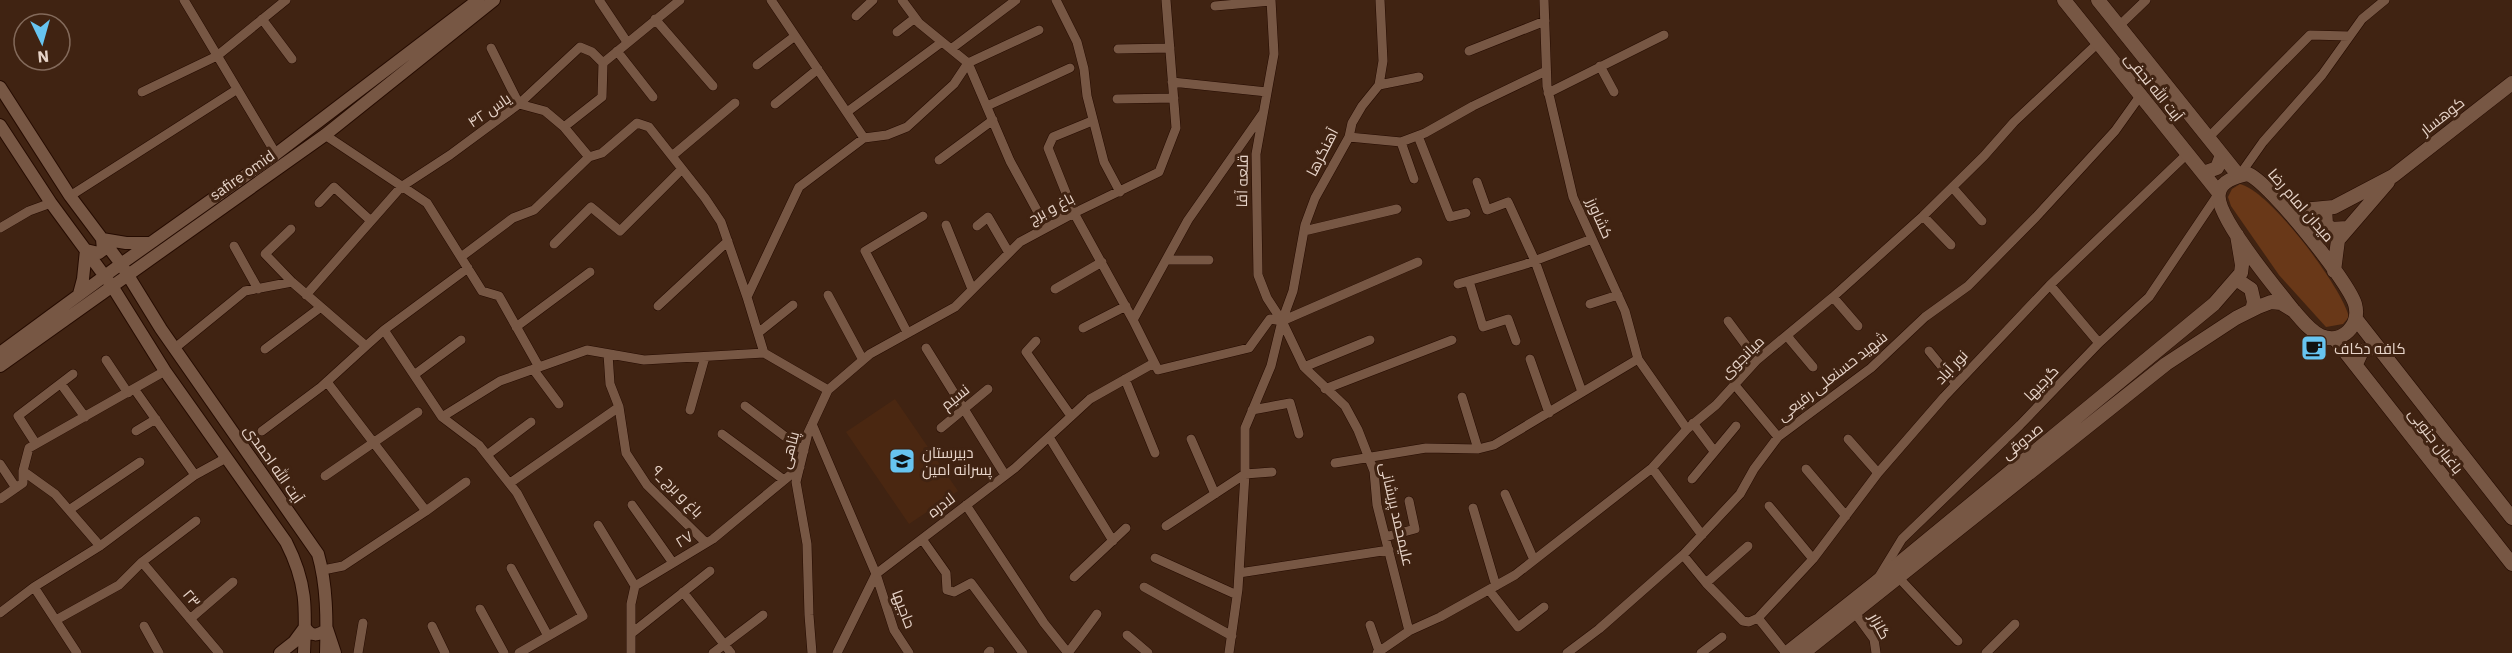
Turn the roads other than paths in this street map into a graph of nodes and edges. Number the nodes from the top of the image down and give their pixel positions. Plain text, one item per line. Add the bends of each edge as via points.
1 (184, 0) edge
2 (286, 0) edge
3 (478, 0) edge
4 (494, 0) edge
5 (599, 0) edge
6 (680, 0) edge
7 (771, 0) edge
8 (873, 0) edge
9 (902, 0) edge
10 (1017, 0) edge
11 (1056, 0) edge
12 (1166, 0) edge
13 (1271, 0) edge
14 (1380, 0) edge
15 (1544, 0) edge
16 (2064, 0) edge
17 (2098, 0) edge
18 (2146, 0) edge
19 (2385, 0) edge
20 (1215, 6) dead end
21 (855, 16) dead end
22 (915, 18) junction
23 (262, 19) junction
24 (655, 19) junction
25 (1545, 21) junction
26 (2119, 26) junction
27 (1039, 30) dead end
28 (897, 32) dead end
29 (1664, 35) dead end
30 (795, 36) junction
31 (2349, 36) junction
32 (627, 42) junction
33 (942, 42) junction
34 (2098, 43) junction
35 (490, 48) dead end
36 (1170, 48) junction
37 (951, 49) junction
38 (1118, 49) dead end
39 (617, 51) junction
40 (1469, 51) dead end
41 (217, 56) junction
42 (292, 59) dead end
43 (603, 63) junction
44 (968, 63) junction
45 (757, 65) dead end
46 (1600, 66) junction
47 (1070, 68) dead end
48 (818, 69) junction
49 (1546, 71) junction
50 (1419, 76) dead end
51 (1172, 82) junction
52 (2512, 83) edge
53 (1379, 85) junction
54 (713, 86) dead end
55 (0, 87) edge
56 (236, 90) junction
57 (142, 92) dead end
58 (1267, 92) junction
59 (1614, 92) dead end
60 (1548, 93) junction
61 (2140, 96) junction
62 (653, 97) dead end
63 (1174, 98) junction
64 (1117, 99) dead end
65 (735, 103) dead end
66 (519, 104) junction
67 (775, 104) dead end
68 (987, 106) junction
69 (1266, 109) junction
70 (847, 112) junction
71 (993, 120) junction
72 (1092, 121) junction
73 (0, 125) edge
74 (564, 127) junction
75 (325, 135) junction
76 (1418, 135) junction
77 (1348, 137) junction
78 (864, 138) junction
79 (2208, 138) junction
80 (1401, 142) junction
81 (276, 154) junction
82 (2187, 154) junction
83 (2222, 155) junction
84 (672, 156) junction
85 (589, 157) junction
86 (939, 160) dead end
87 (682, 169) junction
88 (2203, 173) junction
89 (2239, 176) junction
90 (2393, 176) junction
91 (1414, 179) dead end
92 (1477, 182) dead end
93 (401, 187) junction
94 (1953, 188) junction
95 (1120, 192) junction
96 (2219, 193) junction
97 (2272, 194) junction
98 (70, 196) junction
99 (51, 203) junction
100 (319, 203) dead end
101 (1397, 209) dead end
102 (2325, 209) junction
103 (1074, 213) junction
104 (1466, 213) dead end
105 (923, 216) dead end
106 (1923, 216) junction
107 (371, 221) junction
108 (1982, 221) dead end
109 (946, 225) dead end
110 (977, 226) dead end
111 (0, 228) edge
112 (2347, 228) junction
113 (291, 229) dead end
114 (1304, 231) junction
115 (2237, 235) junction
116 (102, 238) junction
117 (1592, 239) junction
118 (728, 242) junction
119 (158, 243) junction
120 (554, 244) dead end
121 (1951, 245) dead end
122 (234, 246) dead end
123 (86, 250) junction
124 (1009, 253) junction
125 (461, 257) junction
126 (1167, 260) junction
127 (1209, 260) dead end
128 (1535, 261) junction
129 (1102, 262) junction
130 (1418, 262) dead end
131 (468, 268) junction
132 (124, 269) junction
133 (2334, 271) junction
134 (590, 272) dead end
135 (2236, 279) junction
136 (108, 280) junction
137 (1469, 280) junction
138 (292, 282) junction
139 (1458, 284) dead end
140 (2049, 285) junction
141 (258, 289) junction
142 (972, 289) junction
143 (1055, 289) dead end
144 (79, 294) junction
145 (306, 295) junction
146 (828, 295) dead end
147 (1618, 295) junction
148 (747, 297) junction
149 (1833, 297) junction
150 (1590, 304) dead end
151 (793, 305) dead end
152 (658, 306) dead end
153 (1126, 306) junction
154 (321, 307) junction
155 (2252, 310) junction
156 (2294, 311) junction
157 (2356, 319) junction
158 (1133, 320) junction
159 (1282, 321) junction
160 (1728, 321) dead end
161 (1858, 326) dead end
162 (516, 327) junction
163 (1083, 328) dead end
164 (161, 329) junction
165 (384, 330) junction
166 (907, 332) junction
167 (758, 333) junction
168 (1787, 336) junction
169 (2335, 339) junction
170 (460, 340) dead end
171 (1370, 340) dead end
172 (1452, 340) dead end
173 (1036, 341) dead end
174 (1516, 341) dead end
175 (147, 342) junction
176 (2099, 343) junction
177 (366, 346) junction
178 (2377, 347) junction
179 (175, 348) junction
180 (926, 348) dead end
181 (265, 349) dead end
182 (1929, 351) dead end
183 (0, 353) edge
184 (764, 353) junction
185 (608, 354) junction
186 (705, 357) junction
187 (1530, 359) dead end
188 (1638, 359) junction
189 (106, 360) dead end
190 (863, 360) junction
191 (1757, 360) junction
192 (1154, 363) junction
193 (2356, 364) junction
194 (0, 366) edge
195 (1304, 367) junction
196 (1813, 367) dead end
197 (536, 368) junction
198 (165, 371) junction
199 (73, 374) dead end
200 (414, 375) junction
201 (1125, 379) junction
202 (327, 382) junction
203 (61, 384) junction
204 (1734, 384) junction
205 (1956, 384) junction
206 (988, 389) dead end
207 (1325, 389) junction
208 (828, 390) junction
209 (131, 391) junction
210 (1582, 392) junction
211 (1462, 397) dead end
212 (559, 404) dead end
213 (745, 406) dead end
214 (619, 407) junction
215 (690, 410) dead end
216 (965, 410) junction
217 (1252, 410) junction
218 (418, 412) dead end
219 (1549, 413) junction
220 (1071, 416) junction
221 (86, 417) junction
222 (442, 417) junction
223 (156, 419) junction
224 (531, 422) dead end
225 (812, 424) junction
226 (1690, 426) junction
227 (1736, 426) dead end
228 (941, 428) dead end
229 (136, 431) dead end
230 (262, 431) dead end
231 (722, 434) dead end
232 (1299, 434) dead end
233 (1049, 437) junction
234 (1778, 437) junction
235 (1848, 439) dead end
236 (1191, 440) dead end
237 (373, 443) junction
238 (36, 444) junction
239 (1478, 449) junction
240 (804, 451) junction
241 (1714, 451) junction
242 (1155, 453) dead end
243 (487, 455) junction
244 (1369, 457) junction
245 (226, 458) junction
246 (140, 462) dead end
247 (1335, 463) dead end
248 (0, 464) edge
249 (800, 466) junction
250 (1652, 468) junction
251 (1806, 469) dead end
252 (23, 471) junction
253 (1272, 472) dead end
254 (1878, 473) junction
255 (1245, 474) junction
256 (195, 475) junction
257 (1005, 475) junction
258 (325, 477) dead end
259 (1692, 479) dead end
260 (784, 480) junction
261 (466, 482) dead end
262 (510, 483) junction
263 (16, 488) junction
264 (1215, 494) junction
265 (1505, 494) dead end
266 (0, 499) edge
267 (1409, 501) dead end
268 (632, 505) dead end
269 (966, 505) junction
270 (1769, 506) dead end
271 (1473, 508) dead end
272 (69, 510) junction
273 (426, 511) junction
274 (1846, 516) junction
275 (2512, 519) edge
276 (196, 521) dead end
277 (598, 525) dead end
278 (1166, 525) dead end
279 (1126, 528) dead end
280 (1702, 535) junction
281 (1385, 537) junction
282 (922, 539) junction
283 (1113, 541) junction
284 (706, 543) junction
285 (100, 546) junction
286 (1748, 546) dead end
287 (1389, 550) junction
288 (1683, 555) junction
289 (1155, 558) dead end
290 (1813, 559) junction
291 (1534, 560) junction
292 (142, 562) junction
293 (673, 563) junction
294 (2512, 564) edge
295 (512, 568) dead end
296 (323, 570) junction
297 (710, 571) dead end
298 (1239, 573) junction
299 (876, 574) junction
300 (1074, 577) dead end
301 (1899, 578) junction
302 (233, 582) dead end
303 (1706, 583) junction
304 (1874, 584) junction
305 (635, 586) junction
306 (34, 587) junction
307 (1144, 587) dead end
308 (1492, 588) junction
309 (683, 592) junction
310 (1237, 595) junction
311 (1544, 607) dead end
312 (480, 609) dead end
313 (0, 613) edge
314 (1855, 613) junction
315 (1097, 614) dead end
316 (763, 615) dead end
317 (1758, 618) junction
318 (190, 619) junction
319 (56, 620) junction
320 (363, 623) dead end
321 (2015, 624) dead end
322 (1370, 625) dead end
323 (144, 626) dead end
324 (432, 626) dead end
325 (305, 627) junction
326 (327, 630) junction
327 (1409, 631) junction
328 (632, 633) junction
329 (1127, 635) dead end
330 (548, 636) junction
331 (1232, 636) junction
332 (1722, 637) dead end
333 (539, 641) junction
334 (1958, 641) dead end
335 (724, 644) junction
336 (1378, 652) edge
337 (77, 653) edge
338 (159, 653) edge
339 (219, 653) edge
340 (280, 653) edge
341 (304, 653) edge
342 (326, 653) edge
343 (335, 653) edge
344 (358, 653) edge
345 (445, 653) edge
346 (504, 653) edge
347 (519, 653) edge
348 (541, 653) edge
349 (631, 653) edge
350 (713, 653) edge
351 (731, 653) edge
352 (812, 653) edge
353 (837, 653) edge
354 (909, 653) edge
355 (1023, 653) edge
356 (1068, 653) edge
357 (1148, 653) edge
358 (1229, 653) edge
359 (1567, 653) edge
360 (1701, 653) edge
361 (1787, 653) edge
362 (1803, 653) edge
363 (1876, 653) edge
364 (1986, 653) edge

1 - 41 street
2 - 23 street
3 - 81 street, safire omid
4 - 75 street, safire omid
5 - 32 street
6 - 24 street
7 - 30 street
8 - 21 street
9 - 22 street
10 - 37 street
11 - 72 street via 1077,42
12 - 36 street, باغ و برج
13 - 20 street
13 - 58 street, قلعه آقا via 1274,54
14 - 53 street via 1383,61
15 - 25 street, کشاورز
16 - 34 main road, آیت الله نجفی
17 - 26 main road, آیت الله نجفی
18 - 26 street
19 - 31 street
22 - 28 street
22 - 33 street
23 - 41 street
23 - 42 street
24 - 32 street
24 - 54 street
25 - 40 street
25 - 49 street, کشاورز
26 - 79 main road, آیت الله نجفی
27 - 44 street
29 - 46 street
30 - 45 street
30 - 48 street
31 - 79 street via 2310,35
31 - 89 street
32 - 39 street
33 - 37 street
33 - 70 street
34 - 61 main road, آیت الله نجفی
34 - 94 street, میانجوی via 2014,122
35 - 66 street
36 - 38 street
36 - 51 street, باغ و برج
37 - 44 street
39 - 43 street
39 - 62 street
41 - 56 street
41 - 57 street
43 - 66 street via 580,47
43 - 74 street via 602,96
44 - 68 street
44 - 78 street via 954,84 907,126 887,135
46 - 59 street
46 - 60 street
47 - 68 street
48 - 67 street
48 - 70 street
49 - 60 street, کشاورز
49 - 76 street
50 - 53 street
51 - 58 street
51 - 63 street, باغ و برج
52 - 90 main road, کوهسار
53 - 77 street, آهنگرها via 1362,106
55 - 98 street, آیت الله احمدی
56 - 81 street
56 - 98 street
58 - 69 street, قلعه آقا
60 - 117 street, کشاورز via 1574,197
61 - 82 main road, آیت الله نجفی
61 - 234 street, شهید حسنعلی رفیعی via 2115,131 1968,286 1925,317 1871,368
63 - 64 street
63 - 95 street, باغ و برج via 1176,128 1159,172
65 - 84 street
66 - 74 street, یاس ۴۲ via 545,111
66 - 93 street, یاس ۴۲
68 - 71 street
69 - 126 street via 1188,220
69 - 159 street, قلعه آقا via 1256,154 1257,275
70 - 78 street
71 - 86 street
71 - 103 street via 1039,214
72 - 95 street via 1104,162
72 - 103 street via 1053,137 1048,148
73 - 99 street
74 - 85 street
75 - 93 street
75 - 119 street, safire omid
76 - 80 street
76 - 104 street via 1450,217
77 - 80 street
77 - 114 street, آهنگرها via 1315,198
78 - 148 street via 799,186
79 - 83 main road, آیت الله نجفی
80 - 91 street
81 - 119 street, safire omid
82 - 88 main road, آیت الله نجفی
82 - 140 street, نور آباد
83 - 88 main road via 2217,168
83 - 89 main road, آیت الله نجفی
84 - 85 street via 649,128 637,123 602,153
84 - 87 street
85 - 125 street via 534,210 513,218
87 - 118 street via 721,222
87 - 120 street via 620,231 591,207
88 - 96 main road, آیت الله نجفی
89 - 96 main road via 2228,181
89 - 97 main road, میدان امام رضا via 2256,177
90 - 102 main road
90 - 112 main road
92 - 128 street via 1487,210 1508,202
93 - 107 street, یاس ۴۲
93 - 125 street via 427,203
94 - 106 street, میانجوی
94 - 108 street
95 - 103 street, باغ و برج
96 - 115 main road via 2223,214
96 - 176 street, گرجیها via 2149,297
97 - 102 main road via 2302,210
97 - 133 main road, میدان امام رضا
98 - 116 street, آیت الله احمدی
99 - 111 street
99 - 123 street
100 - 107 street via 334,187
101 - 114 street
102 - 112 main road via 2326,224 2331,229
103 - 124 street, باغ و برج via 1020,242
103 - 129 street
105 - 166 street via 865,250
106 - 121 street
106 - 149 street, میانجوی
107 - 145 street, یاس ۴۲
109 - 142 street
110 - 124 street via 988,217
112 - 133 main road via 2338,240
113 - 138 street via 265,254
114 - 159 street, آهنگرها via 1293,291
115 - 135 main road via 2242,265
115 - 156 main road
116 - 119 street
116 - 123 street via 103,250 99,253
116 - 132 street, آیت الله احمدی
117 - 128 street
117 - 147 street, کشاورز
118 - 148 street
118 - 152 street
119 - 132 street, safire omid
122 - 141 street
123 - 136 street
123 - 144 street
124 - 142 street, باغ و برج
125 - 131 street
126 - 127 street
126 - 158 street
128 - 137 street
128 - 210 street
129 - 143 street
129 - 153 street
130 - 159 street
131 - 162 street via 482,291 499,296
131 - 165 street
132 - 136 street, safire omid
132 - 164 street, آیت الله احمدی
133 - 157 main road, میدان امام رضا via 2354,302
134 - 162 street
135 - 155 main road via 2251,289
135 - 304 main road, صدوقی via 2214,304
136 - 144 street, safire omid
136 - 175 street
136 - 194 street, safire omid
137 - 139 street
137 - 174 street via 1483,327 1508,319
138 - 141 street
138 - 145 street
140 - 176 street
140 - 205 street, نور آباد
141 - 179 street via 245,291
142 - 166 street, باغ و برج via 956,307
144 - 183 street, safire omid
145 - 154 street
146 - 190 street
147 - 150 street
147 - 188 street, کشاورز
148 - 167 street
149 - 161 street
149 - 168 street, میانجوی
151 - 167 street
153 - 158 street
153 - 163 street
154 - 177 street
154 - 181 street
155 - 156 main road, صدوقی via 2271,302
155 - 301 main road, صدوقی via 2139,384
156 - 169 main road via 2315,333
157 - 169 main road via 2350,330
157 - 178 main road, باغبان جنوبی
158 - 192 street
159 - 192 street via 1270,320 1249,348 1158,370
159 - 195 street, علیمحمد پریشانی
159 - 217 street, آهنگرها via 1271,366
160 - 191 street
162 - 197 street
164 - 175 street via 148,329
164 - 179 street, آیت الله احمدی
165 - 177 street
165 - 200 street
166 - 190 street, باغ و برج
167 - 184 street
168 - 191 street, میانجوی
168 - 196 street
169 - 193 main road, باغبان جنوبی
170 - 200 street
171 - 195 street
172 - 207 street
173 - 220 street via 1026,352
175 - 198 street
176 - 304 street, گرجیها via 1902,539
177 - 202 street
178 - 193 main road via 2362,351
178 - 275 main road, باغبان جنوبی
179 - 296 street, آیت الله احمدی via 307,537
180 - 216 street
182 - 205 street
184 - 186 street
184 - 208 street
185 - 186 street via 644,360
185 - 197 street via 587,350
185 - 214 street, ۹_باغ و برج via 610,384
186 - 215 street
187 - 219 street
188 - 210 street
188 - 226 street, کشاورز
189 - 209 street
190 - 208 street, باغ و برج
191 - 204 street, میانجوی
192 - 201 street, لادره
193 - 294 main road, باغبان جنوبی
195 - 207 street, علیمحمد پریشانی
197 - 212 street
197 - 222 street via 500,381
198 - 209 street
198 - 245 street
199 - 203 street
200 - 222 street
201 - 220 street, لادره via 1090,399
201 - 242 street
202 - 230 street
202 - 237 street
203 - 221 street
203 - 238 street via 18,416
204 - 226 street, میانجوی
204 - 234 street
205 - 254 street, نور آباد
206 - 216 street, نسیم
207 - 244 street, علیمحمد پریشانی via 1345,406
208 - 225 street, پناهی
209 - 221 street
209 - 223 street
210 - 219 street
211 - 239 street
213 - 240 street
214 - 262 street
214 - 284 street, ۹_باغ و برج via 626,453 647,485
216 - 228 street, نسیم
216 - 257 street
217 - 232 street via 1290,403
217 - 255 street, آهنگرها via 1245,428
218 - 237 street
219 - 239 street via 1494,446
220 - 233 street, لادره
221 - 238 street
222 - 243 street
223 - 229 street
223 - 256 street
224 - 243 street
225 - 240 street, پناهی
225 - 299 street
226 - 241 street, کشاورز
226 - 250 street, میانجوی
227 - 241 street
231 - 260 street
233 - 257 street, لادره
233 - 283 street
234 - 280 street, شهید حسنعلی رفیعی via 1740,494
235 - 254 street
236 - 264 street
237 - 258 street
237 - 273 street
238 - 252 street via 29,448
239 - 244 street via 1426,448
240 - 249 street, پناهی
241 - 259 street
243 - 262 street
244 - 247 street
244 - 281 street, علیمحمد پریشانی
245 - 256 street
245 - 325 street via 298,565
246 - 272 street
248 - 263 street
249 - 260 street, ۲۷
249 - 352 street, پناهی via 796,482 807,544
250 - 280 street
250 - 291 street, میانجوی
251 - 274 street
252 - 263 street via 23,483
252 - 272 street via 55,494
253 - 255 street
254 - 274 street, نور آباد
255 - 264 street
255 - 298 street, آهنگرها
256 - 285 street
257 - 269 street, لادره
260 - 284 street, ۲۷
261 - 273 street
262 - 330 street via 583,616
263 - 266 street
264 - 278 street
265 - 291 street
267 - 281 street via 1415,529
268 - 293 street
269 - 282 street, لادره
269 - 356 street
270 - 290 street
271 - 308 street
272 - 285 street
273 - 296 street via 343,566
274 - 290 street, نور آباد
276 - 292 street
277 - 305 street
279 - 283 street
280 - 288 street, شهید حسنعلی رفیعی
281 - 287 street, علیمحمد پریشانی
282 - 299 street, لادره
282 - 355 street via 946,573 947,590 971,583
283 - 300 street
284 - 293 street, ۲۷
285 - 306 street
286 - 303 street
287 - 298 street
287 - 327 street, علیمحمد پریشانی
288 - 303 street
288 - 359 street, شهید حسنعلی رفیعی
289 - 310 street
290 - 317 street, نور آباد
291 - 308 street, میانجوی
292 - 318 street, ۲۳
292 - 319 street via 118,585
293 - 305 street, ۲۷
295 - 330 street
296 - 326 street, آیت الله احمدی
297 - 309 street
298 - 310 street, آهنگرها
299 - 353 street
299 - 354 street, حاجیها via 894,630
301 - 314 main road, صدوقی
301 - 334 street
302 - 318 street
303 - 317 street via 1743,621
304 - 361 main road, صدوقی
305 - 328 street
306 - 313 street
306 - 319 street
307 - 331 street
308 - 311 street via 1518,627
308 - 327 street, میانجوی
309 - 328 street
309 - 335 street
310 - 331 street, آهنگرها
312 - 346 street
314 - 362 main road, صدوقی
314 - 363 street, گلزار via 1874,639
315 - 356 street
316 - 335 street
317 - 361 street
318 - 339 street, ۲۳
319 - 337 street
320 - 344 street
321 - 364 street
322 - 336 street
323 - 338 street
324 - 345 street
325 - 326 street via 314,635
325 - 340 street
325 - 341 street
326 - 342 street, آیت الله احمدی
326 - 343 street, آیت الله احمدی
327 - 336 street, میانجوی
328 - 349 street
329 - 357 street
330 - 333 street
331 - 358 street, آهنگرها
332 - 360 street
333 - 347 street
333 - 348 street
335 - 350 street
335 - 351 street

